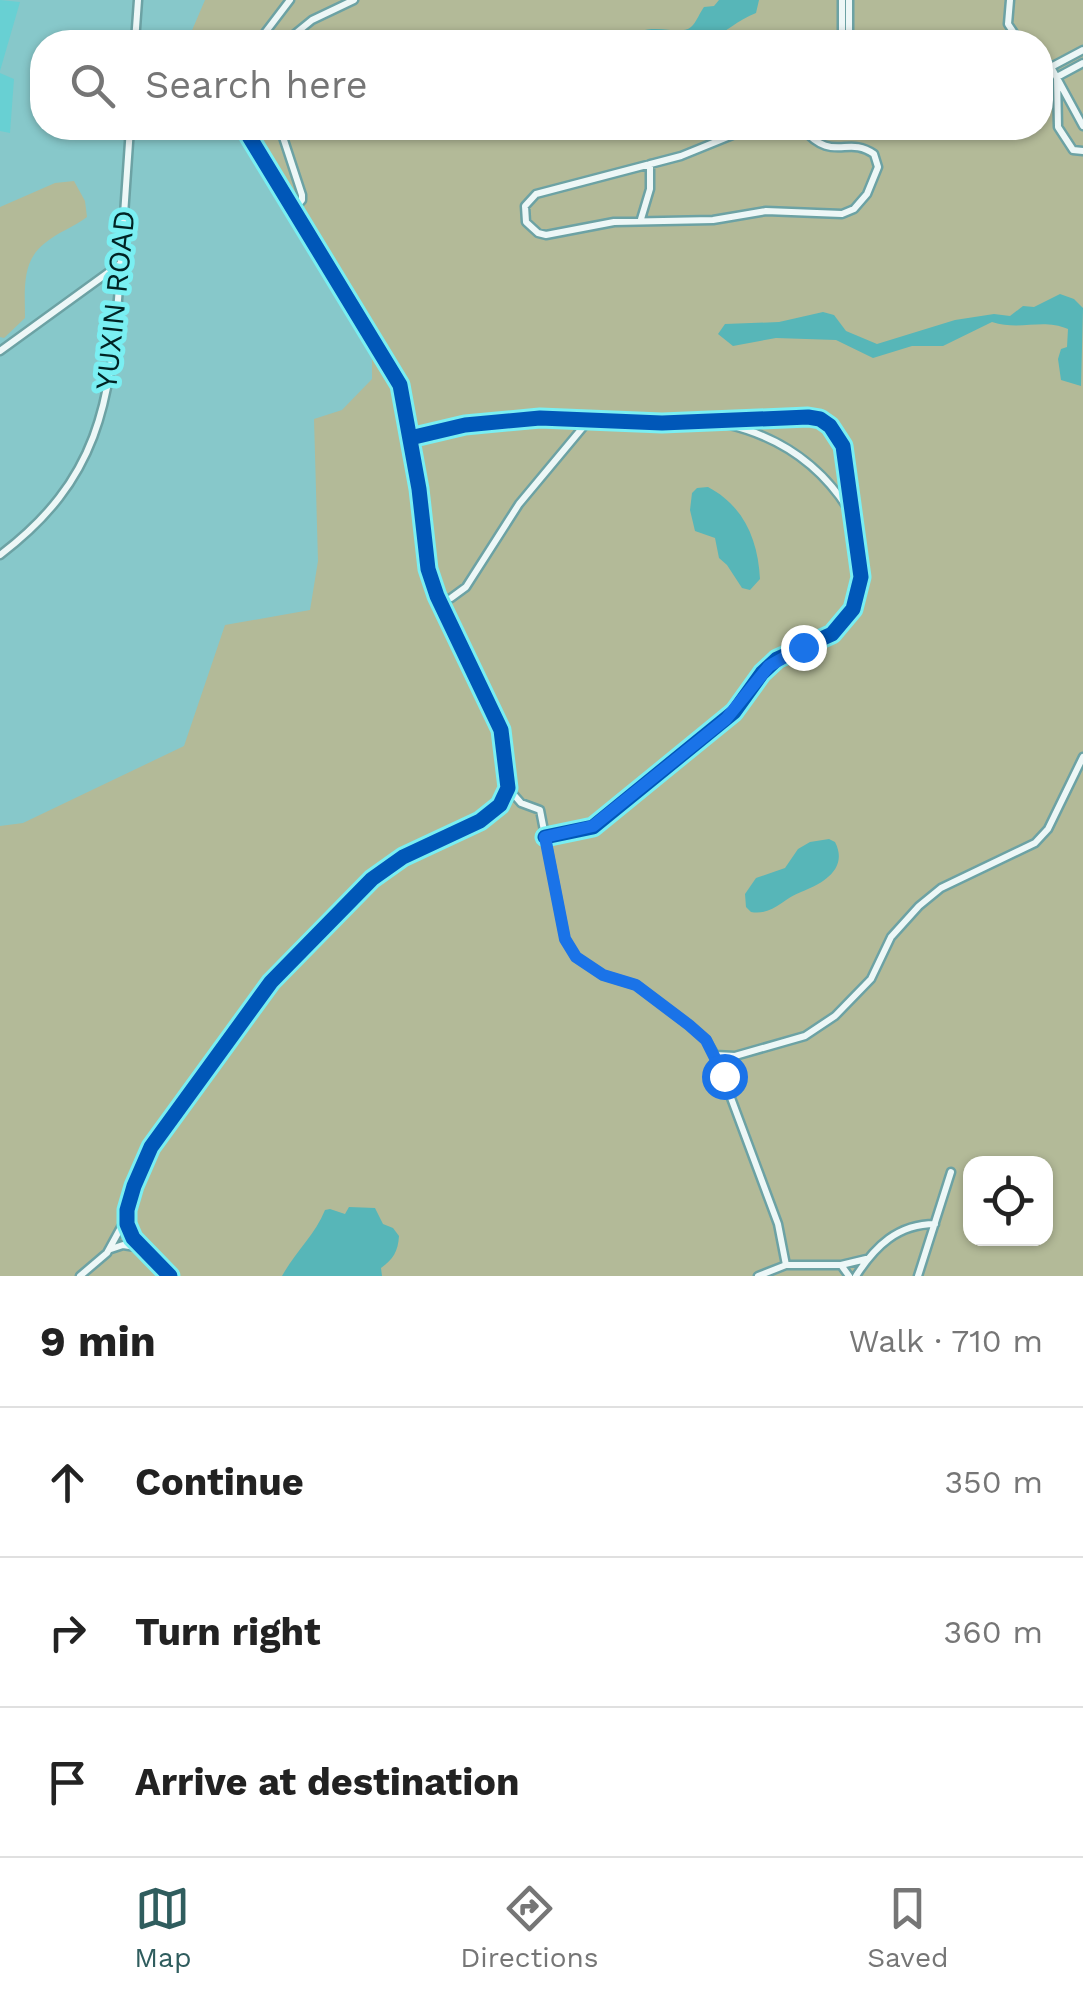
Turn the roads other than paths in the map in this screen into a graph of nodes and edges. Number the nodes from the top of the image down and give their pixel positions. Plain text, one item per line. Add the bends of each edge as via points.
1 (138, 0) edge
2 (290, 0) edge
3 (354, 0) edge
4 (845, 0) edge
5 (1010, 0) edge
6 (136, 30) edge
7 (267, 30) edge
8 (300, 30) edge
9 (846, 30) edge
10 (1012, 30) edge
11 (1083, 50) edge
12 (1083, 63) edge
13 (1053, 66) edge
14 (1053, 71) edge
15 (1056, 77) junction
16 (1083, 126) edge
17 (129, 140) edge
18 (252, 140) edge
19 (284, 140) edge
20 (722, 140) edge
21 (818, 140) edge
22 (1083, 151) edge
23 (650, 164) junction
24 (294, 208) junction
25 (640, 220) junction
26 (121, 264) junction
27 (0, 351) edge
28 (588, 420) junction
29 (714, 422) junction
30 (410, 438) junction
31 (853, 518) junction
32 (0, 554) edge
33 (440, 602) junction
34 (1083, 756) edge
35 (508, 788) junction
36 (545, 837) junction
37 (715, 1055) junction
38 (735, 1056) junction
39 (724, 1076) junction
40 (950, 1172) dead end
41 (127, 1210) junction
42 (934, 1224) junction
43 (110, 1250) junction
44 (144, 1250) junction
45 (867, 1258) junction
46 (840, 1264) junction
47 (786, 1265) junction
48 (80, 1276) edge
49 (170, 1276) edge
50 (758, 1276) edge
51 (853, 1276) edge
52 (918, 1276) edge

1 - 6 street
2 - 7 street
3 - 8 street
4 - 9 street
5 - 10 street
11 - 13 street
12 - 15 street
14 - 15 street
15 - 16 street
15 - 22 street via 1060,132 1073,150
17 - 26 street, YUXIN ROAD
18 - 24 street
19 - 24 street via 302,194
20 - 23 street
21 - 25 street via 826,148 858,146 874,154 876,173 854,209 835,215 777,210 713,220
23 - 25 street
23 - 25 street via 536,194 524,214 531,229 546,235
24 - 30 street via 400,385
26 - 27 street
26 - 32 street, YUXIN ROAD via 112,366 89,450 42,520
28 - 29 street
28 - 30 street via 502,420
28 - 33 street via 519,504 466,587
29 - 31 street via 791,450 826,480
29 - 31 street via 808,416 830,426 843,446
30 - 33 street via 428,570
31 - 36 street via 860,588 840,627 769,666 726,719 593,826
33 - 35 street via 501,730
34 - 38 street via 1048,829 918,906 891,937 871,979 835,1016 805,1036
35 - 36 street via 540,810
35 - 41 street via 480,821 372,878 270,982 151,1147
36 - 37 street via 565,939 576,957 636,985 706,1040
37 - 38 street
37 - 39 street
38 - 39 street
39 - 47 street via 778,1224
40 - 42 street
41 - 43 street
41 - 44 street via 129,1232
42 - 45 street via 900,1229
42 - 52 street
43 - 44 street
43 - 48 street
44 - 49 street
45 - 46 street
45 - 51 street
46 - 47 street
46 - 51 street
47 - 50 street

